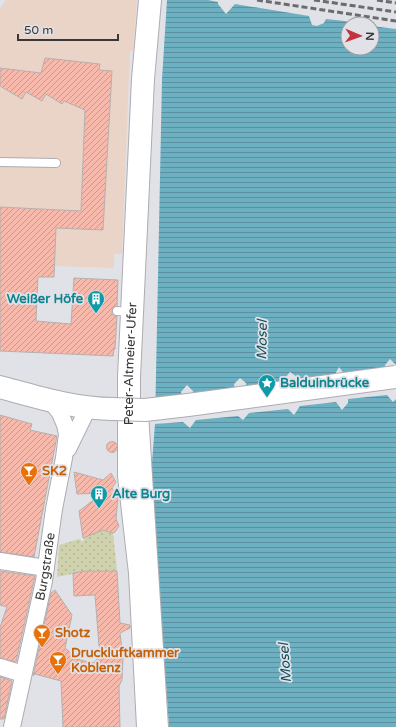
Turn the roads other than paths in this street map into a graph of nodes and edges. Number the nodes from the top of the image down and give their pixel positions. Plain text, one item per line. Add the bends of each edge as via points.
1 (150, 0) edge
2 (0, 162) edge
3 (56, 163) dead end
4 (396, 377) edge
5 (0, 387) edge
6 (50, 400) junction
7 (139, 401) dead end
8 (88, 408) junction
9 (64, 458) junction
10 (0, 561) edge
11 (46, 568) junction
12 (0, 667) edge
13 (23, 674) junction
14 (12, 727) edge
15 (148, 727) edge
16 (160, 727) edge

1 - 15 street, Peter-Altmeier-Ufer via 125,312 129,377 129,476 140,574
2 - 3 lane
4 - 8 street, bridge via 146,410
5 - 6 street
6 - 8 street
6 - 9 street, Burgstraße via 65,425 67,434
7 - 16 street, Peter-Altmeier-Ufer
8 - 9 street, Burgstraße
9 - 11 street, Burgstraße
10 - 11 street
11 - 13 street, Burgstraße
12 - 13 street
13 - 14 street, Burgstraße

